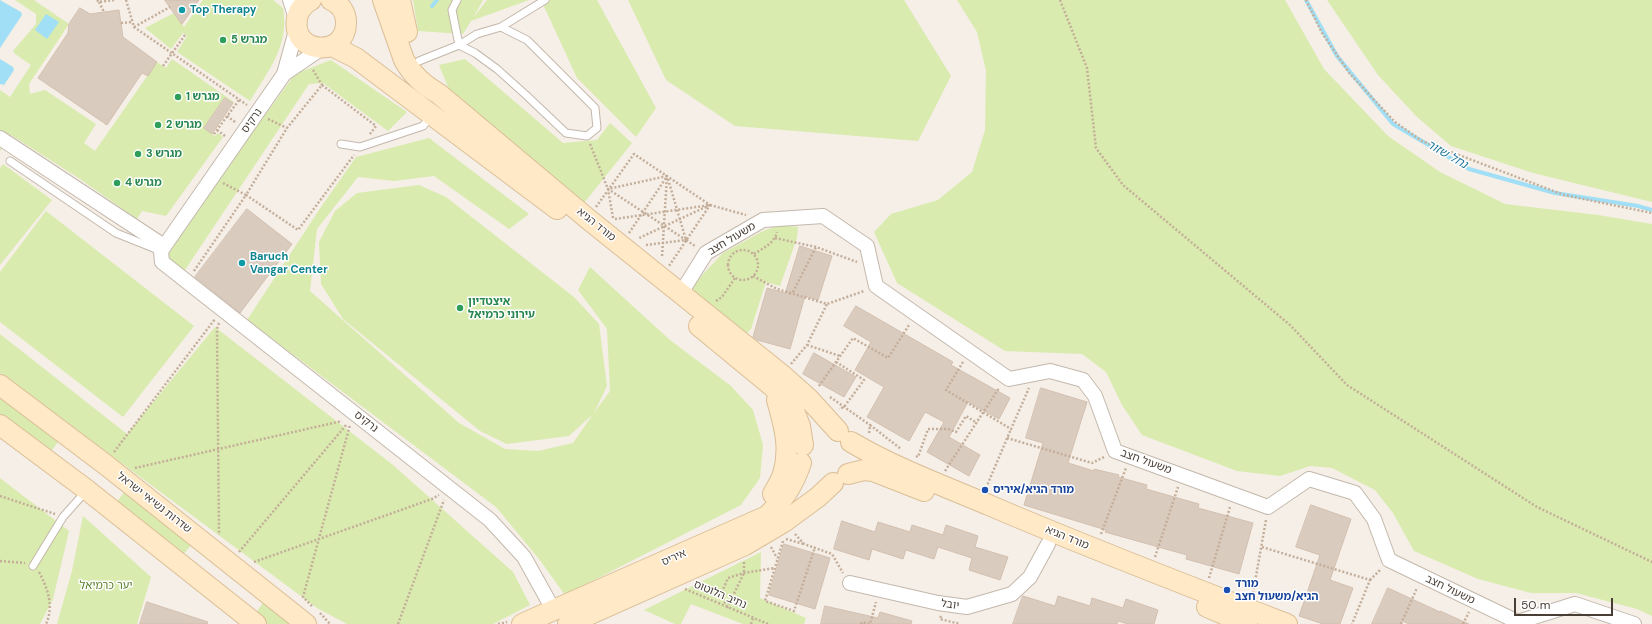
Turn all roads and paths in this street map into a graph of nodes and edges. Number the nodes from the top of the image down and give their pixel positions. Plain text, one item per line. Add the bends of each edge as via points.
1 (115, 0) edge
2 (126, 0) edge
3 (290, 0) edge
4 (311, 0) edge
5 (334, 0) edge
6 (383, 0) edge
7 (400, 0) edge
8 (457, 0) edge
9 (545, 0) edge
10 (1060, 0) edge
11 (1306, 0) edge
12 (98, 1) edge
13 (170, 7) dead end
14 (104, 12) dead end
15 (132, 22) junction
16 (121, 23) dead end
17 (297, 24) junction
18 (134, 27) junction
19 (500, 27) junction
20 (185, 35) dead end
21 (395, 36) junction
22 (459, 45) junction
23 (327, 47) junction
24 (172, 53) junction
25 (416, 55) junction
26 (163, 66) dead end
27 (312, 68) dead end
28 (284, 74) junction
29 (322, 85) junction
30 (439, 94) junction
31 (239, 100) junction
32 (244, 103) dead end
33 (257, 113) junction
34 (433, 115) junction
35 (227, 116) junction
36 (237, 123) dead end
37 (287, 128) junction
38 (217, 130) junction
39 (214, 134) dead end
40 (587, 136) junction
41 (227, 137) dead end
42 (0, 138) edge
43 (341, 144) dead end
44 (360, 147) junction
45 (10, 161) dead end
46 (667, 176) junction
47 (212, 178) junction
48 (608, 190) junction
49 (246, 195) junction
50 (710, 205) junction
51 (677, 210) junction
52 (664, 212) junction
53 (1652, 213) edge
54 (642, 214) junction
55 (647, 214) junction
56 (588, 219) junction
57 (781, 219) junction
58 (613, 220) junction
59 (680, 220) junction
60 (763, 220) junction
61 (664, 227) junction
62 (776, 238) junction
63 (686, 240) junction
64 (662, 244) junction
65 (622, 246) junction
66 (816, 247) junction
67 (162, 249) junction
68 (754, 254) junction
69 (872, 267) junction
70 (753, 276) junction
71 (662, 278) junction
72 (735, 278) junction
73 (187, 282) junction
74 (876, 286) junction
75 (681, 293) junction
76 (788, 294) dead end
77 (828, 304) junction
78 (223, 310) junction
79 (704, 312) junction
80 (916, 314) junction
81 (807, 345) junction
82 (970, 352) junction
83 (840, 356) junction
84 (836, 362) junction
85 (1036, 374) junction
86 (1006, 377) junction
87 (777, 380) junction
88 (0, 386) edge
89 (809, 399) junction
90 (983, 413) junction
91 (355, 414) junction
92 (824, 416) junction
93 (977, 422) junction
94 (0, 425) edge
95 (1011, 429) junction
96 (844, 437) junction
97 (1007, 438) junction
98 (218, 449) junction
99 (1115, 451) junction
100 (802, 454) junction
101 (911, 454) dead end
102 (1130, 456) junction
103 (949, 464) dead end
104 (106, 465) junction
105 (1182, 476) junction
106 (840, 478) junction
107 (450, 488) junction
108 (87, 490) junction
109 (1234, 494) junction
110 (0, 496) edge
111 (980, 502) junction
112 (1268, 507) junction
113 (63, 517) junction
114 (784, 522) junction
115 (748, 525) junction
116 (219, 536) dead end
117 (318, 540) junction
118 (804, 544) junction
119 (1048, 544) junction
120 (814, 547) junction
121 (1262, 547) junction
122 (1095, 549) junction
123 (0, 561) edge
124 (229, 562) junction
125 (1652, 562) edge
126 (33, 566) junction
127 (774, 568) junction
128 (1150, 571) junction
129 (744, 573) junction
130 (1423, 576) junction
131 (666, 580) junction
132 (850, 583) joint
133 (880, 590) junction
134 (1205, 592) junction
135 (727, 608) junction
136 (313, 615) edge
137 (561, 617) edge
138 (753, 618) junction
139 (1247, 620) edge
140 (46, 624) edge
141 (256, 624) edge
142 (330, 624) edge
143 (398, 624) edge
144 (522, 624) edge
145 (752, 624) edge
146 (768, 624) edge
147 (861, 624) edge
148 (1287, 624) edge
149 (1352, 624) edge
150 (1401, 624) edge
151 (1634, 624) edge

1 - 12 path
2 - 15 path
3 - 17 street
4 - 17 street via 301,8
5 - 23 street via 344,12 346,28 339,41
6 - 21 street, מורד הגיא
7 - 25 street via 406,29
8 - 22 lane via 452,10
9 - 19 lane
10 - 125 path via 1087,68 1096,148 1123,185 1290,325 1347,385 1538,507
11 - 53 path via 1322,33 1350,74 1396,122 1422,141 1564,195
12 - 14 path
13 - 18 path
15 - 16 path
15 - 18 path
17 - 23 street, מורד הגיא via 302,39 308,44 316,48
17 - 28 street, נרקיס
18 - 24 path
19 - 22 lane via 477,34
19 - 40 lane via 527,40 595,108 597,128
20 - 24 path
21 - 25 street
21 - 30 street, מורד הגיא via 409,69 422,83
22 - 25 lane
22 - 40 lane via 497,69 566,134
23 - 28 street, נרקיס
23 - 34 street, מורד הגיא via 356,58
24 - 26 path
24 - 31 path
25 - 30 street
27 - 29 path
28 - 33 street, נרקיס
29 - 37 path
29 - 44 path via 376,126
30 - 56 street, מורד הגיא
31 - 32 path
31 - 35 path
33 - 37 path
33 - 47 street, נרקיס
34 - 44 lane via 423,126
34 - 87 street, מורד הגיא
35 - 36 path
35 - 38 path
37 - 49 path
38 - 39 path
38 - 41 path
40 - 48 path
42 - 67 street
43 - 44 lane
44 - 49 path via 298,230
45 - 67 lane via 116,233
46 - 48 path
46 - 48 path via 634,154
46 - 50 path
46 - 51 path
46 - 52 path
46 - 54 path
47 - 49 path
47 - 67 street, נרקיס
48 - 54 path
48 - 56 path
48 - 58 path
49 - 73 path
50 - 51 path
50 - 59 path
50 - 60 path
50 - 63 path
51 - 52 path
51 - 59 path
52 - 55 path
52 - 61 path
54 - 55 path
54 - 58 path
54 - 65 path
55 - 61 path
56 - 58 path
56 - 65 street, מורד הגיא
57 - 60 street, משעול חצב
57 - 62 path
57 - 69 street, משעול חצב via 823,216 867,246
58 - 65 path
59 - 61 path
59 - 63 path
60 - 75 street, משעול חצב via 706,253
61 - 63 path
61 - 64 path
61 - 65 path
62 - 66 path
62 - 68 path
63 - 64 path
63 - 71 path
64 - 65 path
64 - 71 path
65 - 71 street, מורד הגיא
66 - 69 path
66 - 76 path, bridge via 793,292
67 - 73 street, נרקיס via 162,262
68 - 70 path via 758,263
68 - 72 path via 740,250 731,255 728,265 731,275
69 - 74 street, משעול חצב
70 - 72 path via 745,280
70 - 77 path via 777,288
71 - 75 street, מורד הגיא
72 - 79 path via 722,297
73 - 78 street, נרקיס
74 - 77 path
74 - 80 street
75 - 79 street, מורד הגיא
77 - 81 path
78 - 91 street, נרקיס
78 - 98 path via 217,329
78 - 104 path via 111,455
79 - 87 street, מורד הגיא
80 - 82 street
80 - 83 path via 888,358 853,338
81 - 83 path
81 - 87 path
82 - 86 street
82 - 90 path via 946,390
83 - 84 path
84 - 89 path
84 - 92 path via 864,380 844,407
85 - 86 street, משעול חצב via 1009,379
85 - 95 path
85 - 99 street, משעול חצב via 1050,371 1083,380 1095,396
86 - 90 path
87 - 89 street, מורד הגיא
87 - 100 street, מורד הגיא via 800,426
87 - 115 street via 786,429 787,453 783,475 762,510
88 - 104 street, שדרות נשיאי ישראל
89 - 92 street, מורד הגיא
90 - 93 path
90 - 95 path
91 - 98 path via 339,423
91 - 107 street, נרקיס
91 - 117 path via 348,429
91 - 124 path
92 - 96 street, מורד הגיא
93 - 101 path via 966,416 956,432 948,429 928,429 918,457
93 - 103 path
94 - 108 street
95 - 97 path
96 - 100 street via 825,429 816,432 808,437
96 - 106 street via 854,449 855,458 853,467
96 - 111 street, מורד הגיא via 867,452
97 - 99 path via 1092,463
97 - 111 path
98 - 104 path via 129,469
98 - 116 path
99 - 102 street, משעול חצב
100 - 106 street via 804,470 812,479 824,484
100 - 115 street, איריס via 795,480 782,501 766,516
102 - 105 street, משעול חצב
102 - 122 path
104 - 124 street, שדרות נשיאי ישראל
105 - 109 street, משעול חצב
105 - 128 path
106 - 114 street, איריס
106 - 119 street, מורד הגיא via 864,470 873,471
107 - 117 path via 432,499
107 - 137 street, נרקיס via 490,520 524,557
107 - 143 path via 440,507
108 - 113 lane
108 - 141 street
109 - 112 street, משעול חצב
109 - 134 path
110 - 113 path
111 - 122 street, מורד הגיא
112 - 121 path
112 - 130 street, משעול חצב via 1309,479 1355,493 1374,519 1389,560
113 - 126 lane
114 - 118 path
114 - 131 street, איריס via 745,545
115 - 137 street, איריס
117 - 124 path via 255,562
117 - 136 path via 302,597
118 - 120 path
118 - 127 path via 784,538
119 - 133 street, יובל via 1030,577 1012,594 967,607
119 - 139 street, מורד הגיא
120 - 127 path via 794,611 765,601
120 - 132 path via 832,554
121 - 139 path
121 - 149 path via 1370,580
122 - 128 street, מורד הגיא
123 - 126 path
124 - 136 street, שדרות נשיאי ישראל
126 - 140 path via 39,571 48,589 50,614
127 - 129 path
128 - 134 street, מורד הגיא
129 - 135 path
129 - 135 path via 728,578 721,594
130 - 150 path
130 - 151 street, משעול חצב via 1518,622 1575,604
131 - 135 path, נתיב הלוטוס
131 - 137 street, איריס
132 - 133 street, יובל
133 - 147 path via 870,624
134 - 139 street, מורד הגיא
135 - 138 path, נתיב הלוטוס
136 - 142 path
137 - 144 street, איריס
138 - 145 path
138 - 146 path, נתיב הלוטוס
139 - 148 street, מורד הגיא

